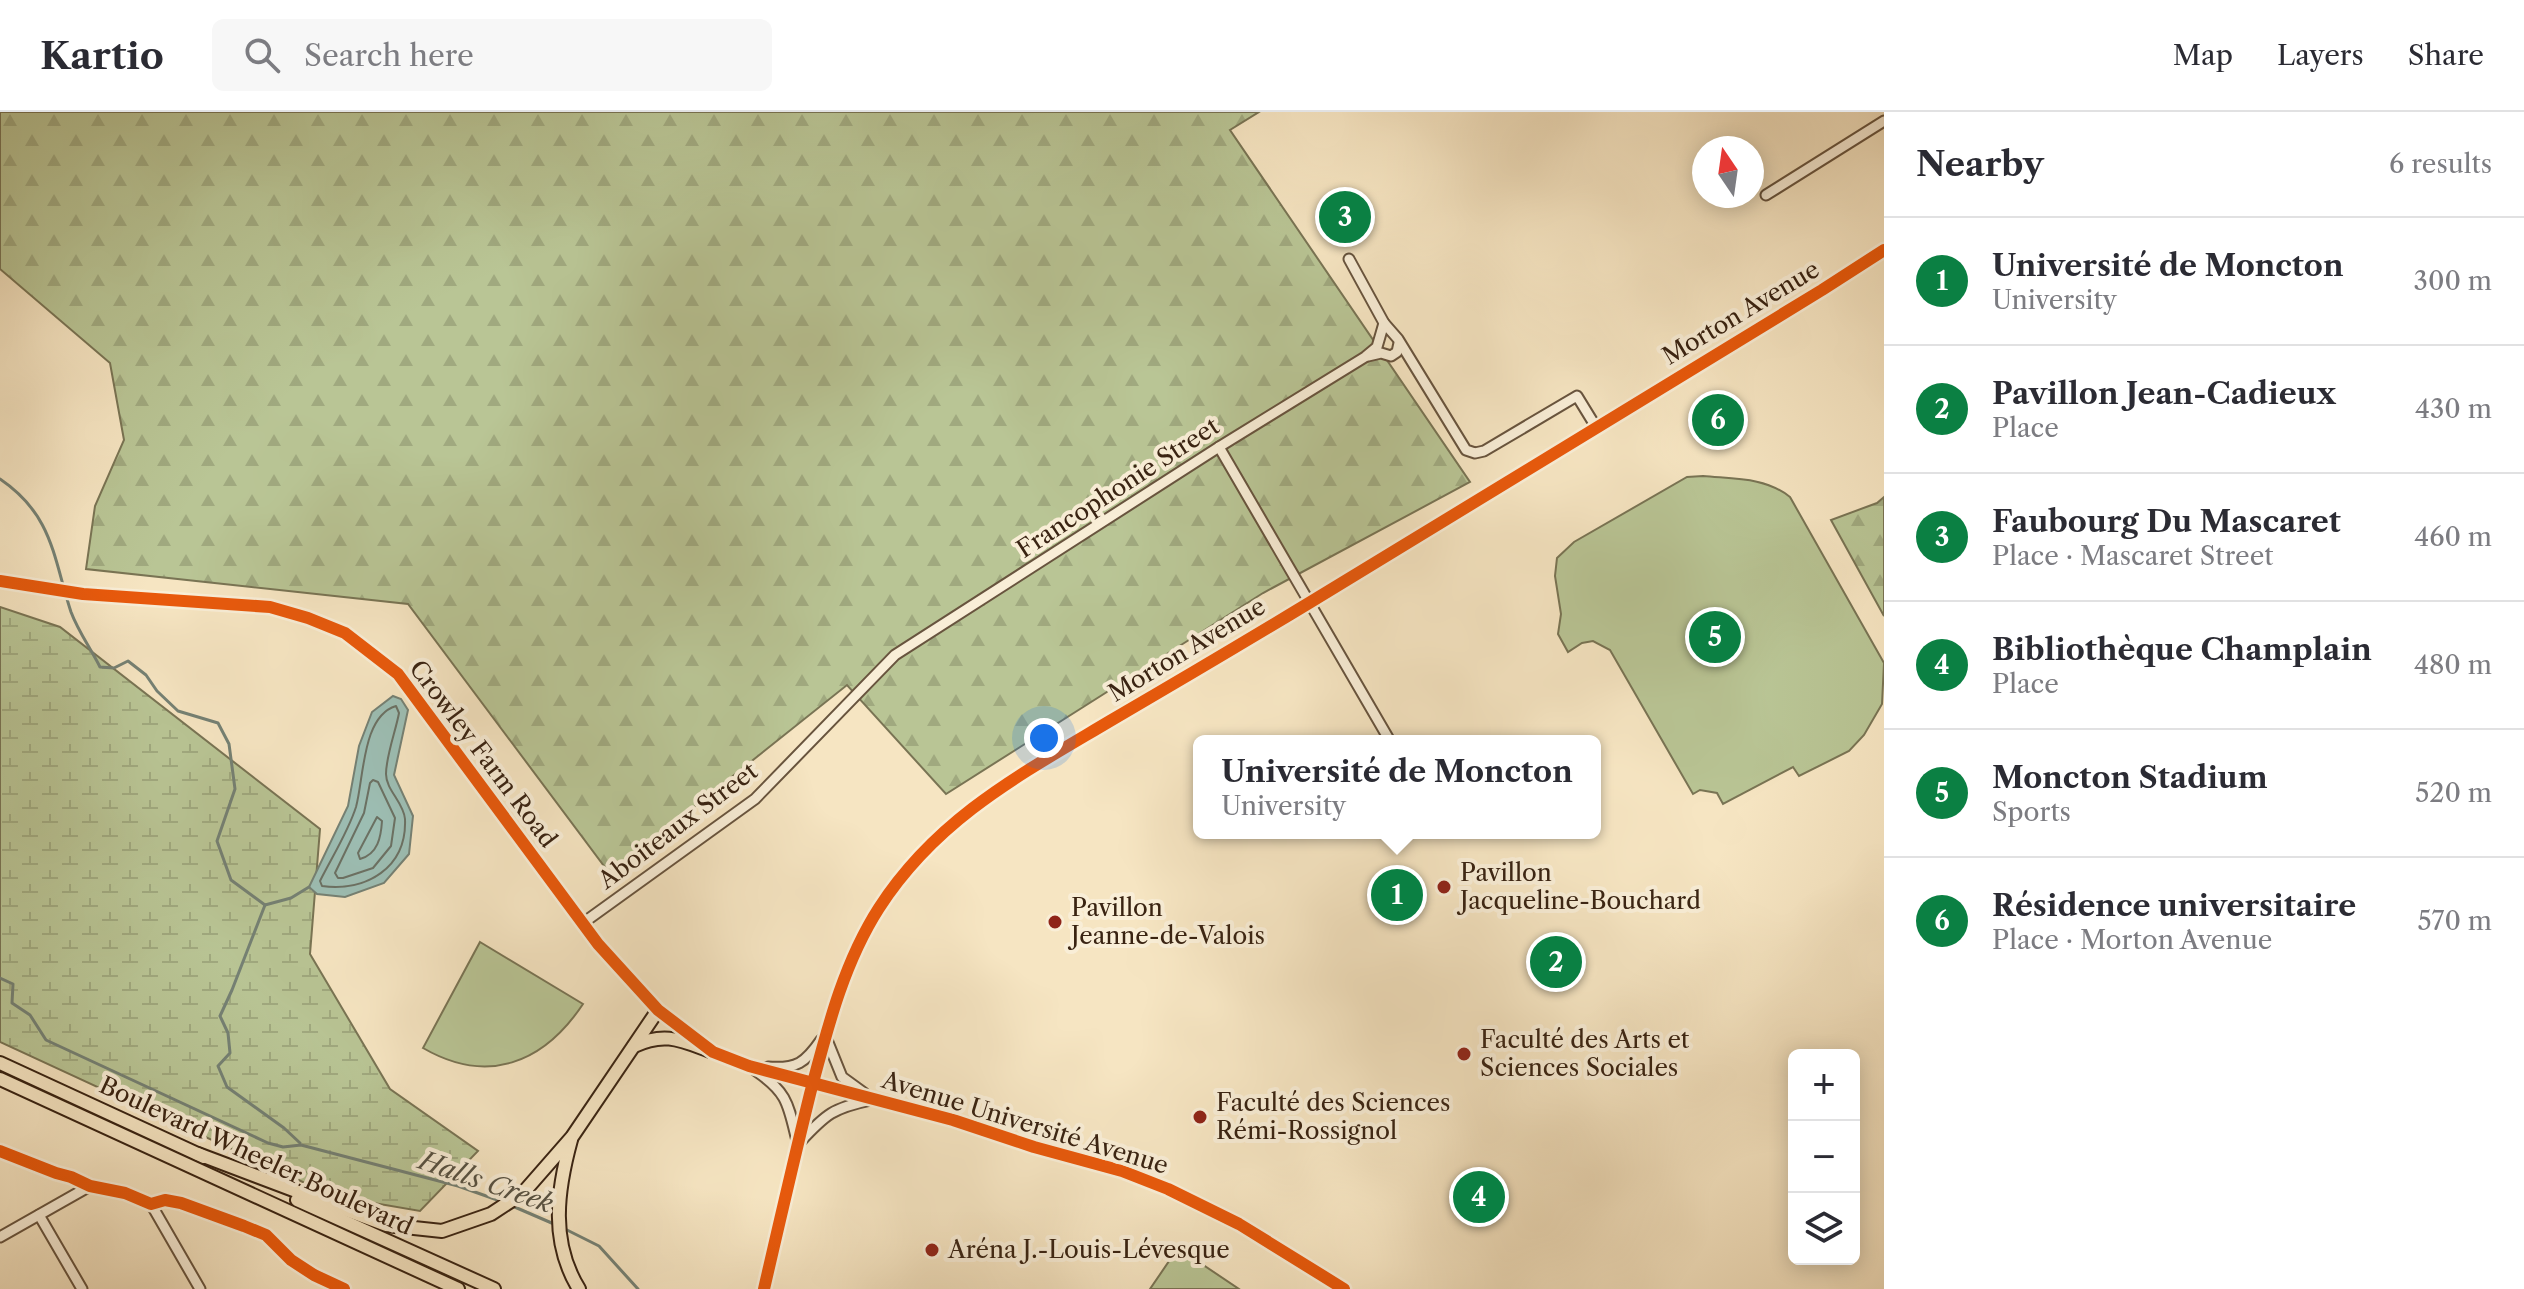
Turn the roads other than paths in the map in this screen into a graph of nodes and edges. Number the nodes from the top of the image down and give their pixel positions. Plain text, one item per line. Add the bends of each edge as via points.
1 (1884, 121) edge
2 (1766, 195) dead end
3 (1884, 250) edge
4 (1349, 259) dead end
5 (1386, 334) junction
6 (1400, 349) junction
7 (1379, 350) junction
8 (1596, 427) junction
9 (1219, 447) junction
10 (0, 581) edge
11 (1310, 602) junction
12 (895, 655) joint
13 (1387, 735) edge
14 (583, 923) junction
15 (658, 1010) junction
16 (825, 1034) junction
17 (634, 1046) junction
18 (713, 1052) junction
19 (0, 1063) edge
20 (749, 1066) junction
21 (0, 1079) edge
22 (813, 1084) junction
23 (874, 1099) junction
24 (572, 1137) junction
25 (798, 1144) junction
26 (198, 1154) junction
27 (219, 1179) junction
28 (39, 1215) junction
29 (0, 1237) edge
30 (82, 1289) edge
31 (200, 1289) edge
32 (442, 1289) edge
33 (458, 1289) edge
34 (494, 1289) edge
35 (579, 1289) edge
36 (764, 1289) edge
37 (1344, 1289) edge

1 - 2 street
3 - 8 street, Morton Avenue
4 - 5 street
5 - 6 street via 1397,337
5 - 7 street
6 - 7 street, Francophonie Street via 1387,356
6 - 8 street via 1470,452 1484,451 1577,396
7 - 9 street, Francophonie Street
8 - 11 street, Morton Avenue
9 - 11 street
9 - 12 street, Francophonie Street
10 - 14 street, Crowley Farm Road via 83,594 270,607 345,633 398,674
11 - 13 street
11 - 16 street, Morton Avenue via 963,814 928,846 880,906 859,941
12 - 14 street, Aboiteaux Street via 755,799
14 - 15 street, Crowley Farm Road
15 - 17 highway
15 - 18 street, Crowley Farm Road
16 - 20 street via 798,1065
16 - 22 street, Morton Avenue
16 - 23 street via 842,1077
17 - 18 highway via 669,1037
17 - 24 highway
18 - 20 street, Crowley Farm Road
19 - 26 highway, Boulevard Wheeler Boulevard
20 - 22 street, Crowley Farm Road
20 - 25 street via 785,1098
21 - 27 highway, Boulevard Wheeler Boulevard
22 - 23 street, Avenue Université Avenue
22 - 25 street, Morton Avenue
23 - 25 street via 829,1113
23 - 37 street, Avenue Université Avenue via 1168,1189 1239,1224
24 - 26 highway via 523,1193 491,1214 442,1231 386,1225
24 - 35 highway via 557,1210 560,1247
25 - 36 street, Morton Avenue
26 - 34 highway, Boulevard Wheeler Boulevard
27 - 32 highway via 250,1199
27 - 33 highway, Boulevard Wheeler Boulevard
28 - 29 street
28 - 30 street
28 - 31 street via 90,1186 151,1204

